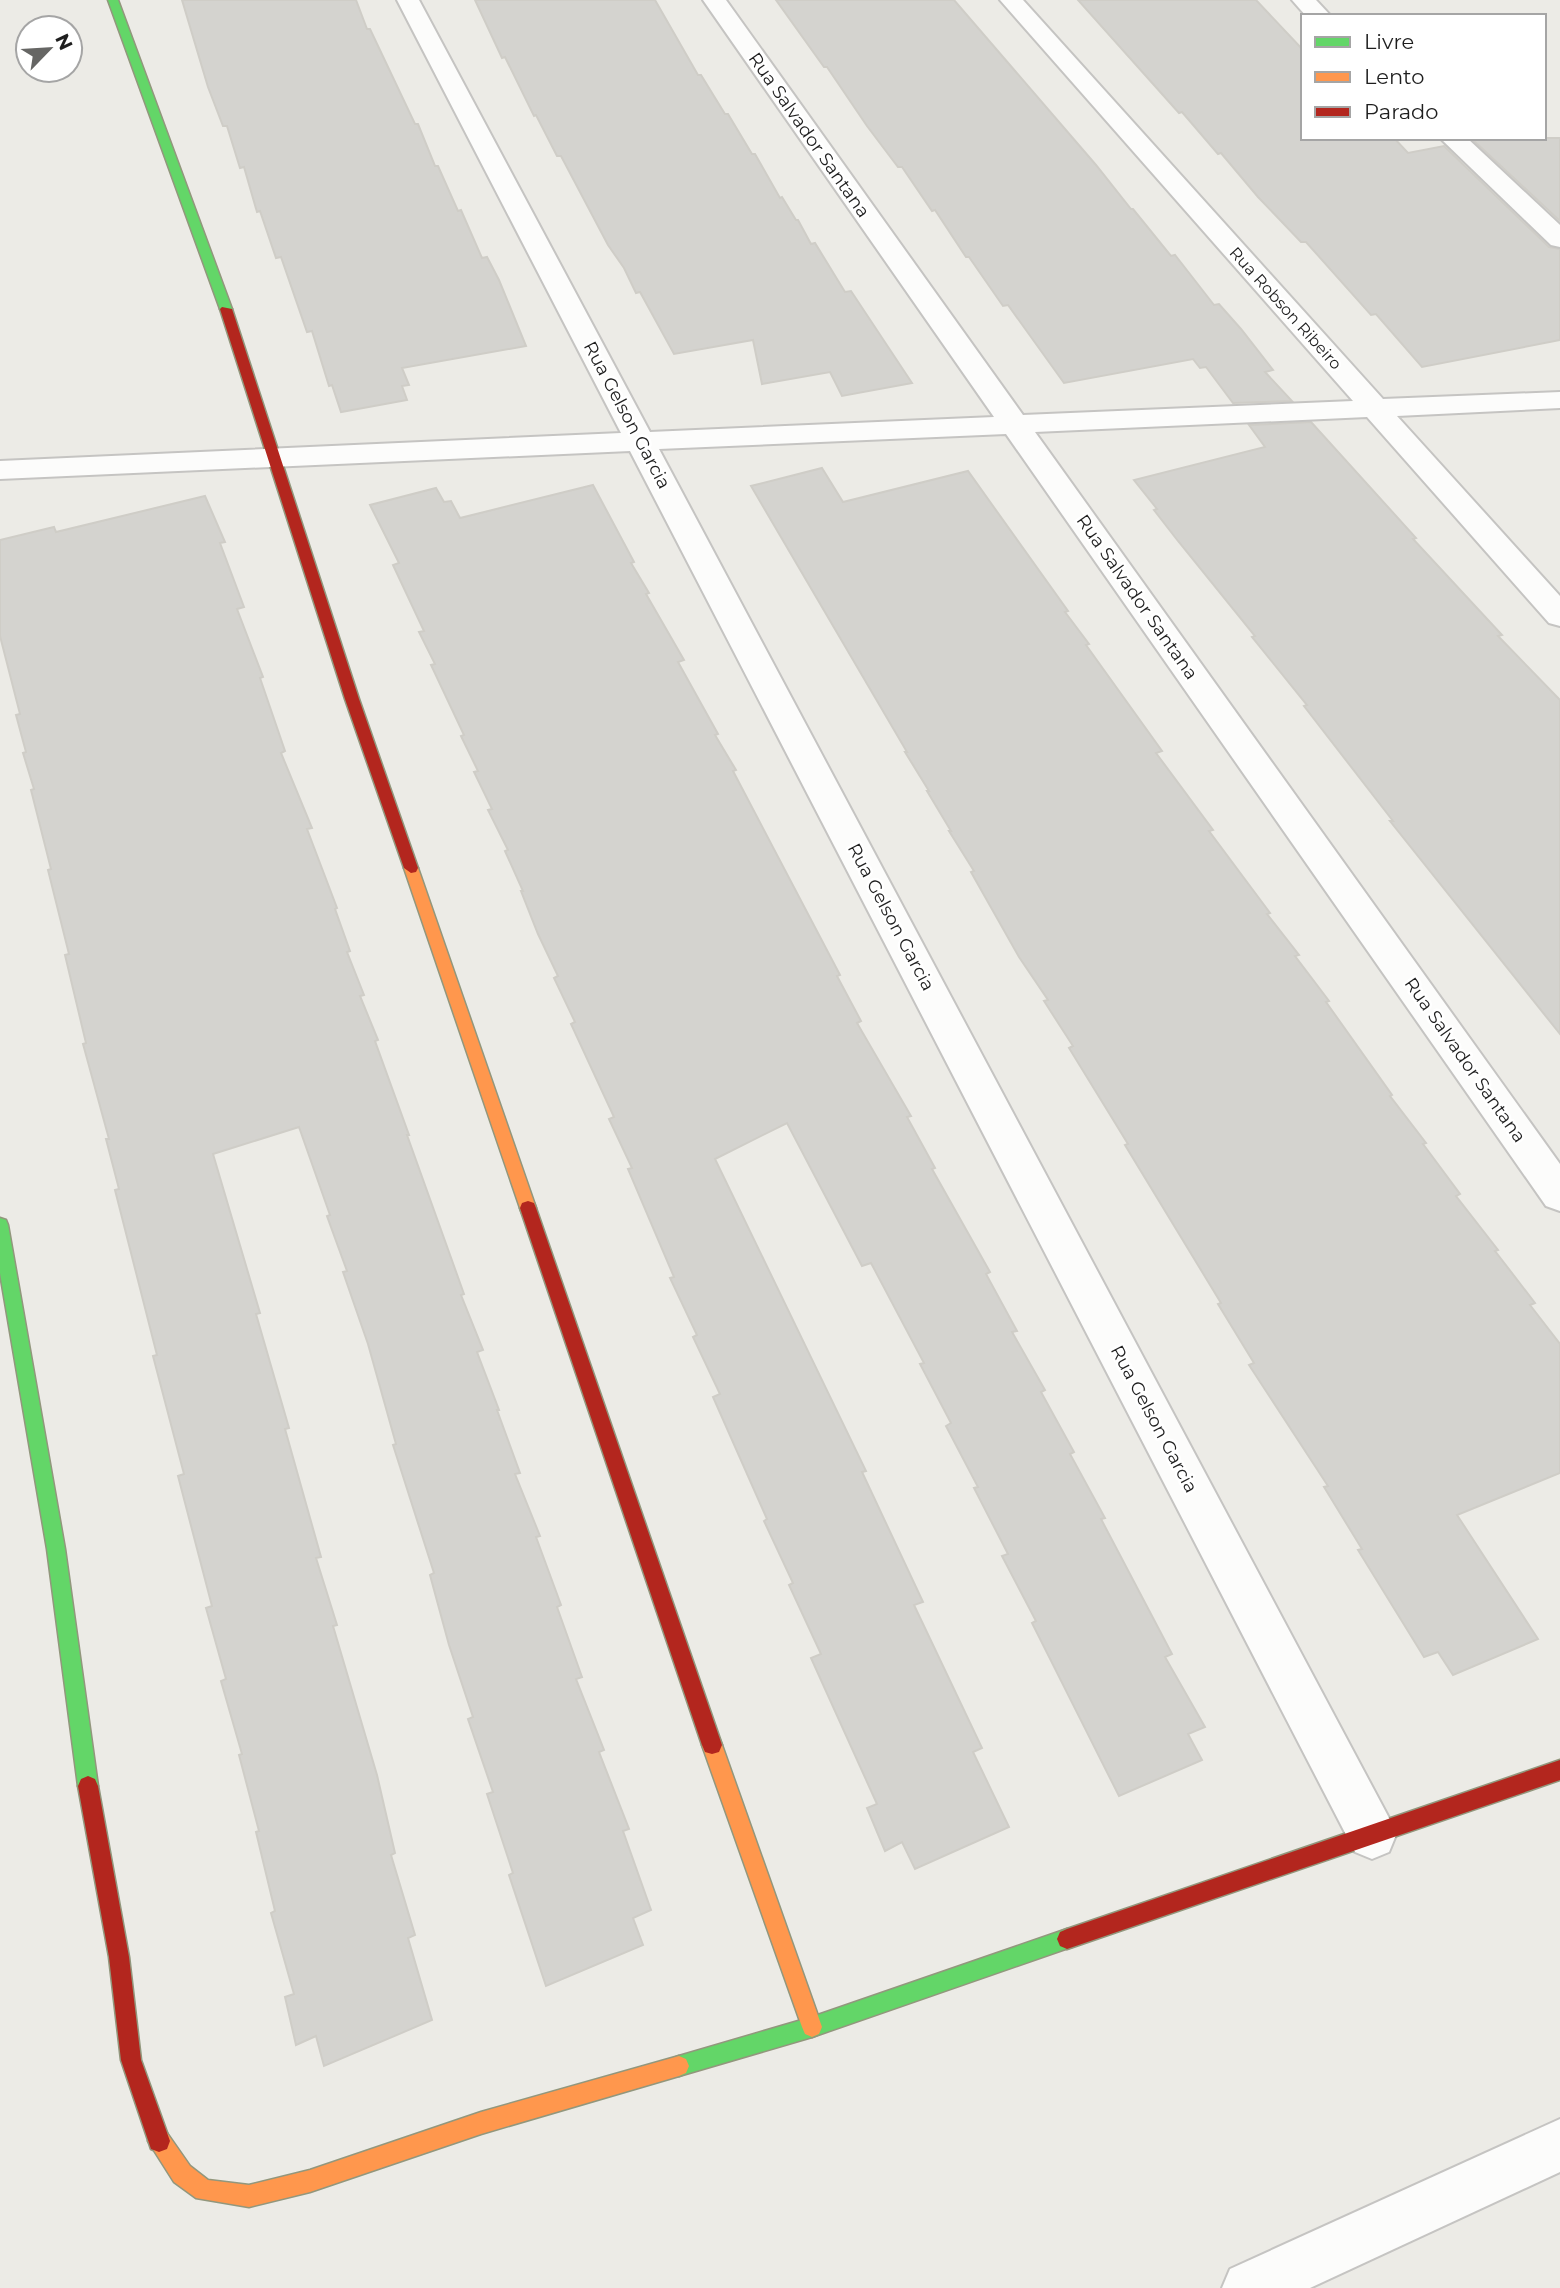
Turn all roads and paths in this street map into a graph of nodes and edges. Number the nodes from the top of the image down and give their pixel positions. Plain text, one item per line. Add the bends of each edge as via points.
1 (113, 0) edge
2 (408, 0) edge
3 (714, 0) edge
4 (1011, 0) edge
5 (1303, 0) edge
6 (1318, 14) edge
7 (1454, 140) edge
8 (1560, 239) edge
9 (1560, 400) edge
10 (1376, 409) junction
11 (1015, 425) junction
12 (641, 441) junction
13 (273, 458) junction
14 (0, 470) edge
15 (1560, 616) edge
16 (1560, 1195) edge
17 (0, 1225) edge
18 (1560, 1770) edge
19 (1372, 1835) junction
20 (812, 2027) junction
21 (1560, 2145) edge
22 (1250, 2288) edge

1 - 13 street via 222,296
2 - 12 street, Rua Gelson Garcia
3 - 11 street, Rua Salvador Santana
4 - 10 street, Rua Robson Ribeiro
5 - 6 street
7 - 8 street
9 - 10 street
10 - 11 street
10 - 15 street, Rua Robson Ribeiro
11 - 12 street
11 - 16 street, Rua Salvador Santana
12 - 13 street
12 - 19 street, Rua Gelson Garcia
13 - 14 street
13 - 20 street via 660,1600
17 - 20 street via 56,1549 131,2060 157,2138 182,2174 204,2190 248,2196
18 - 19 street
19 - 20 street
21 - 22 street

